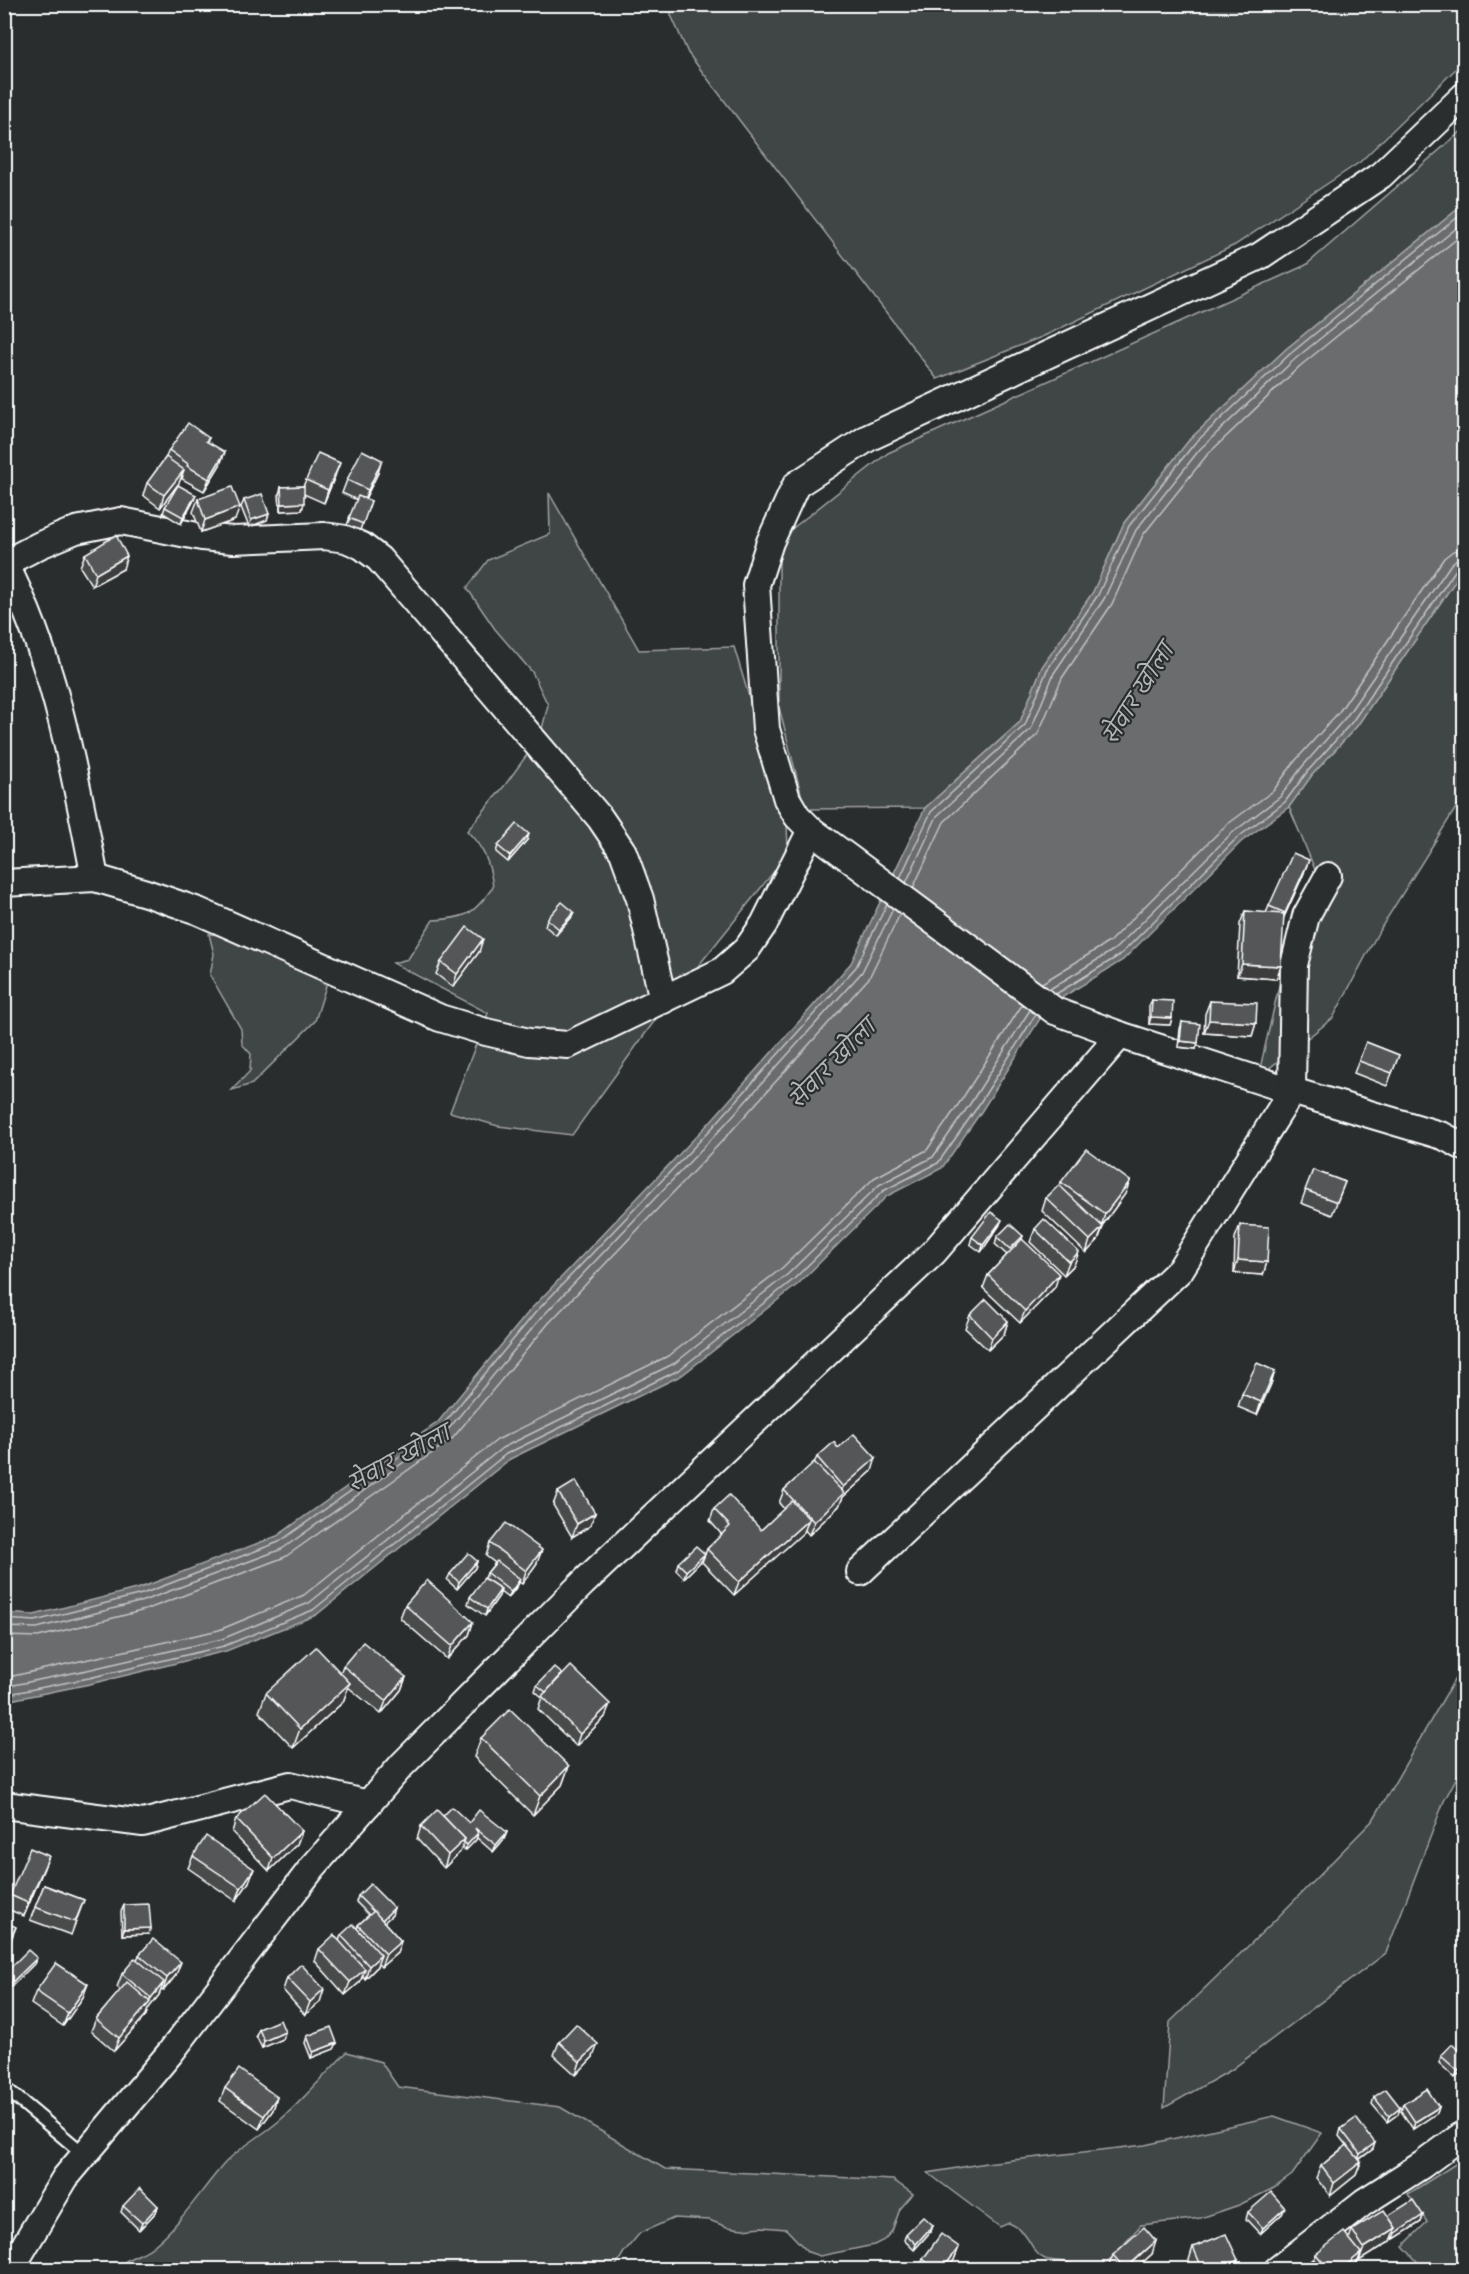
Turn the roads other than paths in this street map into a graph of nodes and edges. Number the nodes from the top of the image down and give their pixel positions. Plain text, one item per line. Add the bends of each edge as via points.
1 (1464, 96) edge
2 (5, 562) edge
3 (811, 830) junction
4 (1328, 876) dead end
5 (94, 878) junction
6 (4, 883) edge
7 (663, 1000) junction
8 (1120, 1035) junction
9 (1292, 1091) junction
10 (1464, 1146) edge
11 (860, 1572) dead end
12 (368, 1804) junction
13 (4, 1805) edge
14 (4, 2087) edge
15 (1464, 2134) edge
16 (85, 2155) junction
17 (10, 2270) edge
18 (1277, 2270) edge

1 - 3 street via 1382,175 1260,256 868,438 796,485 756,585 766,729 786,799
2 - 5 street via 54,686
2 - 7 street via 76,530 121,521 202,537 324,536 362,546 379,560 592,809 623,852 640,899
3 - 7 street via 764,924 747,949 722,971
3 - 8 street via 1055,1011
4 - 9 street via 1306,916 1294,964
5 - 6 street
5 - 7 street via 198,911 440,1018 529,1042 568,1045
8 - 9 street
8 - 12 street via 934,1252 583,1583
9 - 10 street via 1443,1136
9 - 11 street via 1180,1270
12 - 13 street via 290,1785 143,1823
12 - 16 street via 312,1868 170,2053
14 - 16 lane
15 - 18 street via 1364,2202
16 - 17 street via 65,2178

